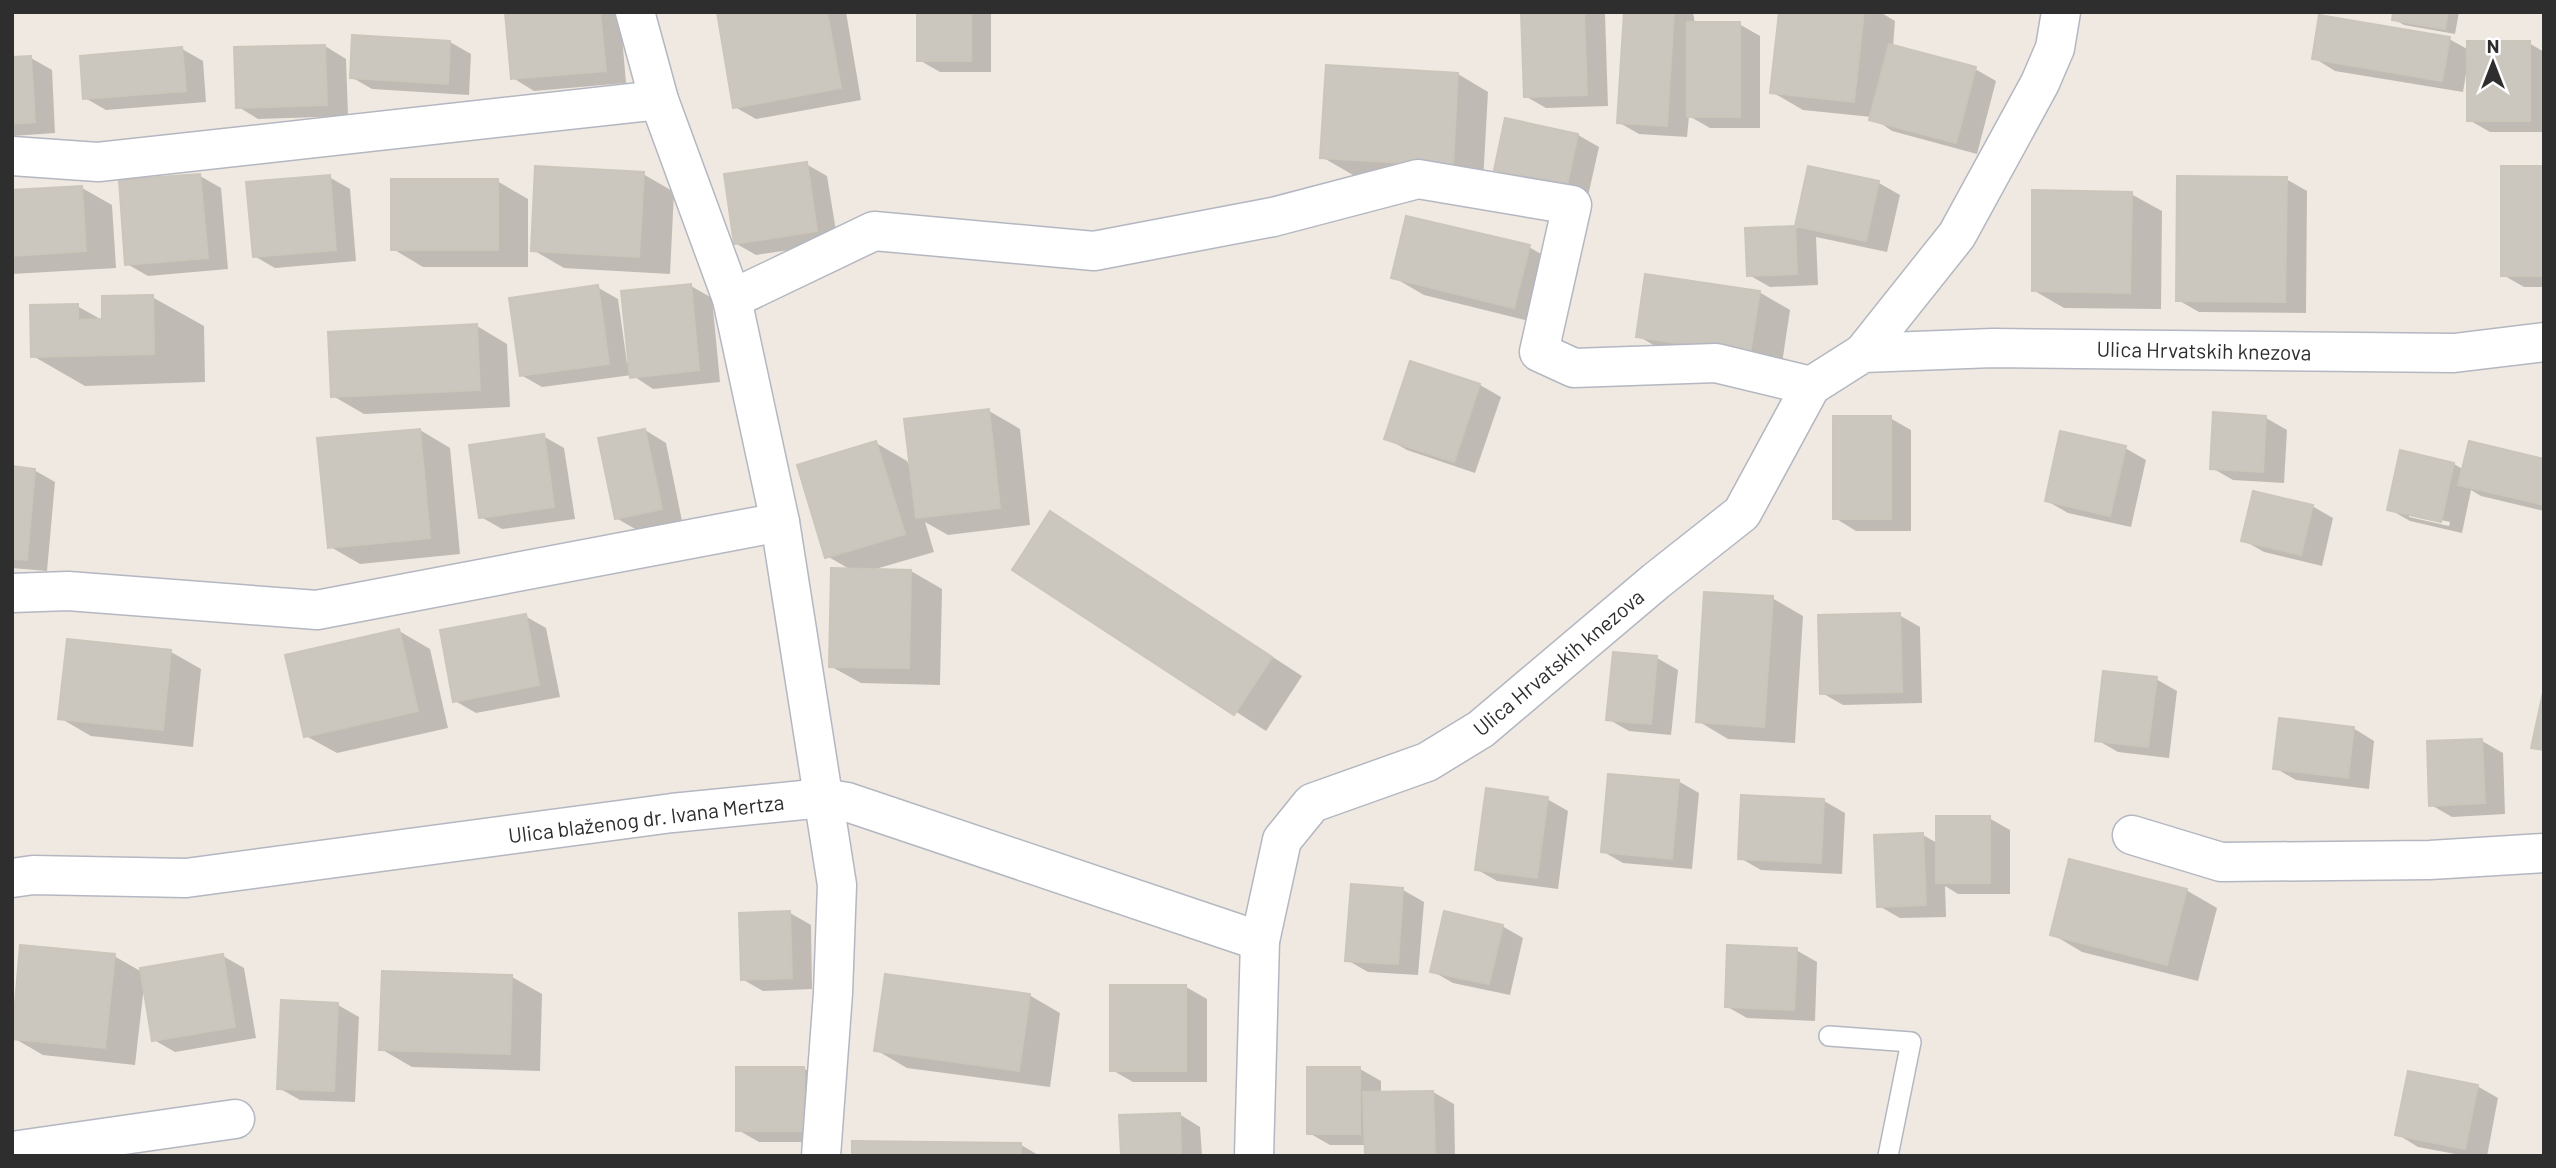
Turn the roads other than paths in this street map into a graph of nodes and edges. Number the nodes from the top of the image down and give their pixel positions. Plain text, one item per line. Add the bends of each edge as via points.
1 (635, 12) edge
2 (2061, 12) edge
3 (659, 100) junction
4 (12, 156) edge
5 (732, 299) junction
6 (2544, 342) edge
7 (1863, 353) junction
8 (1811, 386) junction
9 (780, 522) junction
10 (12, 593) edge
11 (823, 798) junction
12 (2132, 835) dead end
13 (2544, 853) edge
14 (12, 878) edge
15 (1260, 942) junction
16 (1829, 1036) dead end
17 (235, 1119) dead end
18 (12, 1151) edge
19 (821, 1156) edge
20 (1254, 1156) edge
21 (1888, 1156) edge

1 - 3 street
2 - 7 street, Ulica Hrvatskih knezova via 2055,48 2040,83 1957,234
3 - 4 street via 98,162
3 - 5 street
5 - 8 street via 874,231 1094,251 1273,216 1418,179 1572,205 1539,352 1574,368 1716,363
5 - 9 street
6 - 7 street, Ulica Hrvatskih knezova via 2454,353 1993,348
7 - 8 street, Ulica Hrvatskih knezova
8 - 15 street, Ulica Hrvatskih knezova via 1742,513 1481,729 1427,762 1312,803 1282,841
9 - 10 street via 317,610 68,591
9 - 11 street
11 - 14 street, Ulica blaženog dr. Ivana Mertza via 672,813 186,878
11 - 15 street, Ulica blaženog dr. Ivana Mertza via 847,802
11 - 19 street via 837,885
12 - 13 street via 2221,862 2430,860
15 - 20 street, Ulica Hrvatskih knezova
16 - 21 lane via 1911,1042
17 - 18 street

